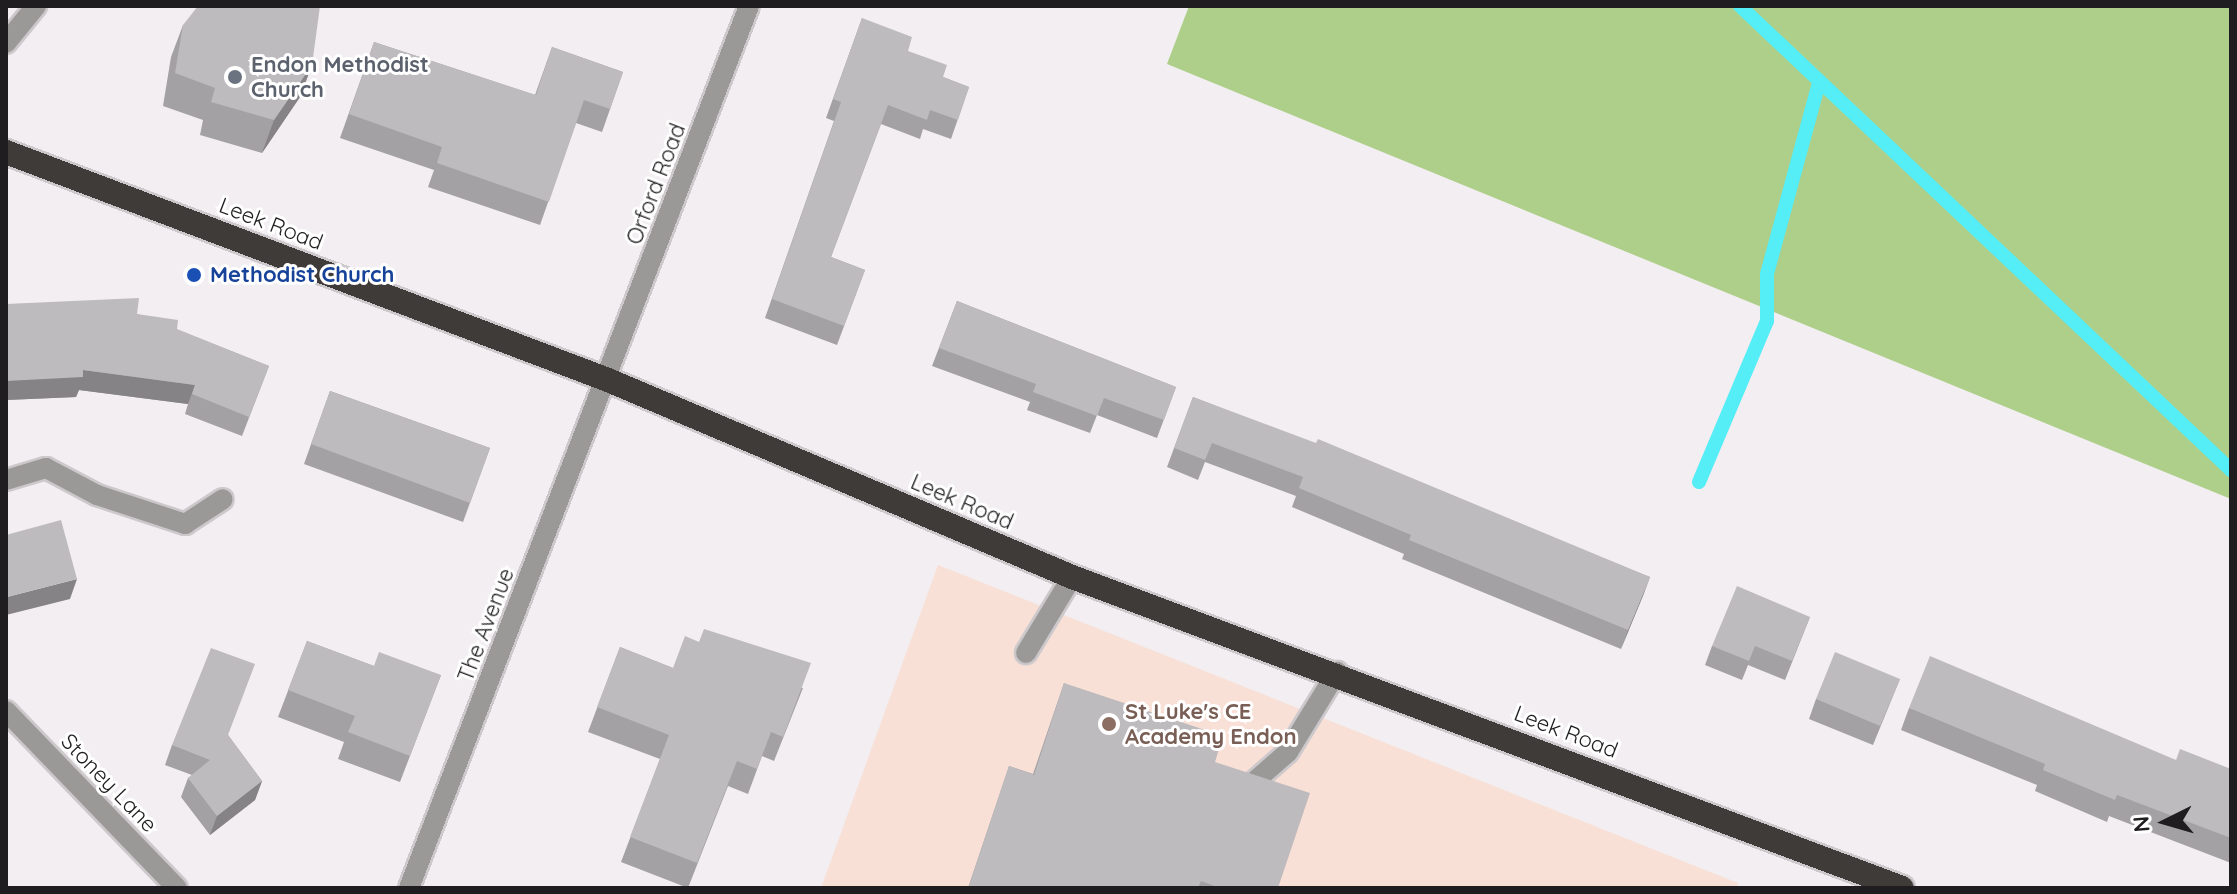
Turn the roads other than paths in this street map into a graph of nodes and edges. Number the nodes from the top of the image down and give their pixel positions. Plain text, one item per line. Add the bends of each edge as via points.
1 (36, 6) edge
2 (749, 6) edge
3 (6, 43) edge
4 (6, 152) edge
5 (608, 380) junction
6 (6, 480) edge
7 (223, 499) dead end
8 (1072, 577) junction
9 (1026, 653) dead end
10 (1337, 672) junction
11 (6, 711) edge
12 (1255, 781) edge
13 (177, 888) edge
14 (409, 888) edge
15 (1902, 888) edge

1 - 3 street
2 - 5 street, Orford Road
4 - 5 highway, Leek Road
5 - 8 highway, Leek Road
5 - 14 street, The Avenue
6 - 7 street via 46,468 97,495 185,524
8 - 9 street
8 - 10 highway, Leek Road
10 - 12 street via 1288,752
10 - 15 highway, Leek Road
11 - 13 street, Stoney Lane

